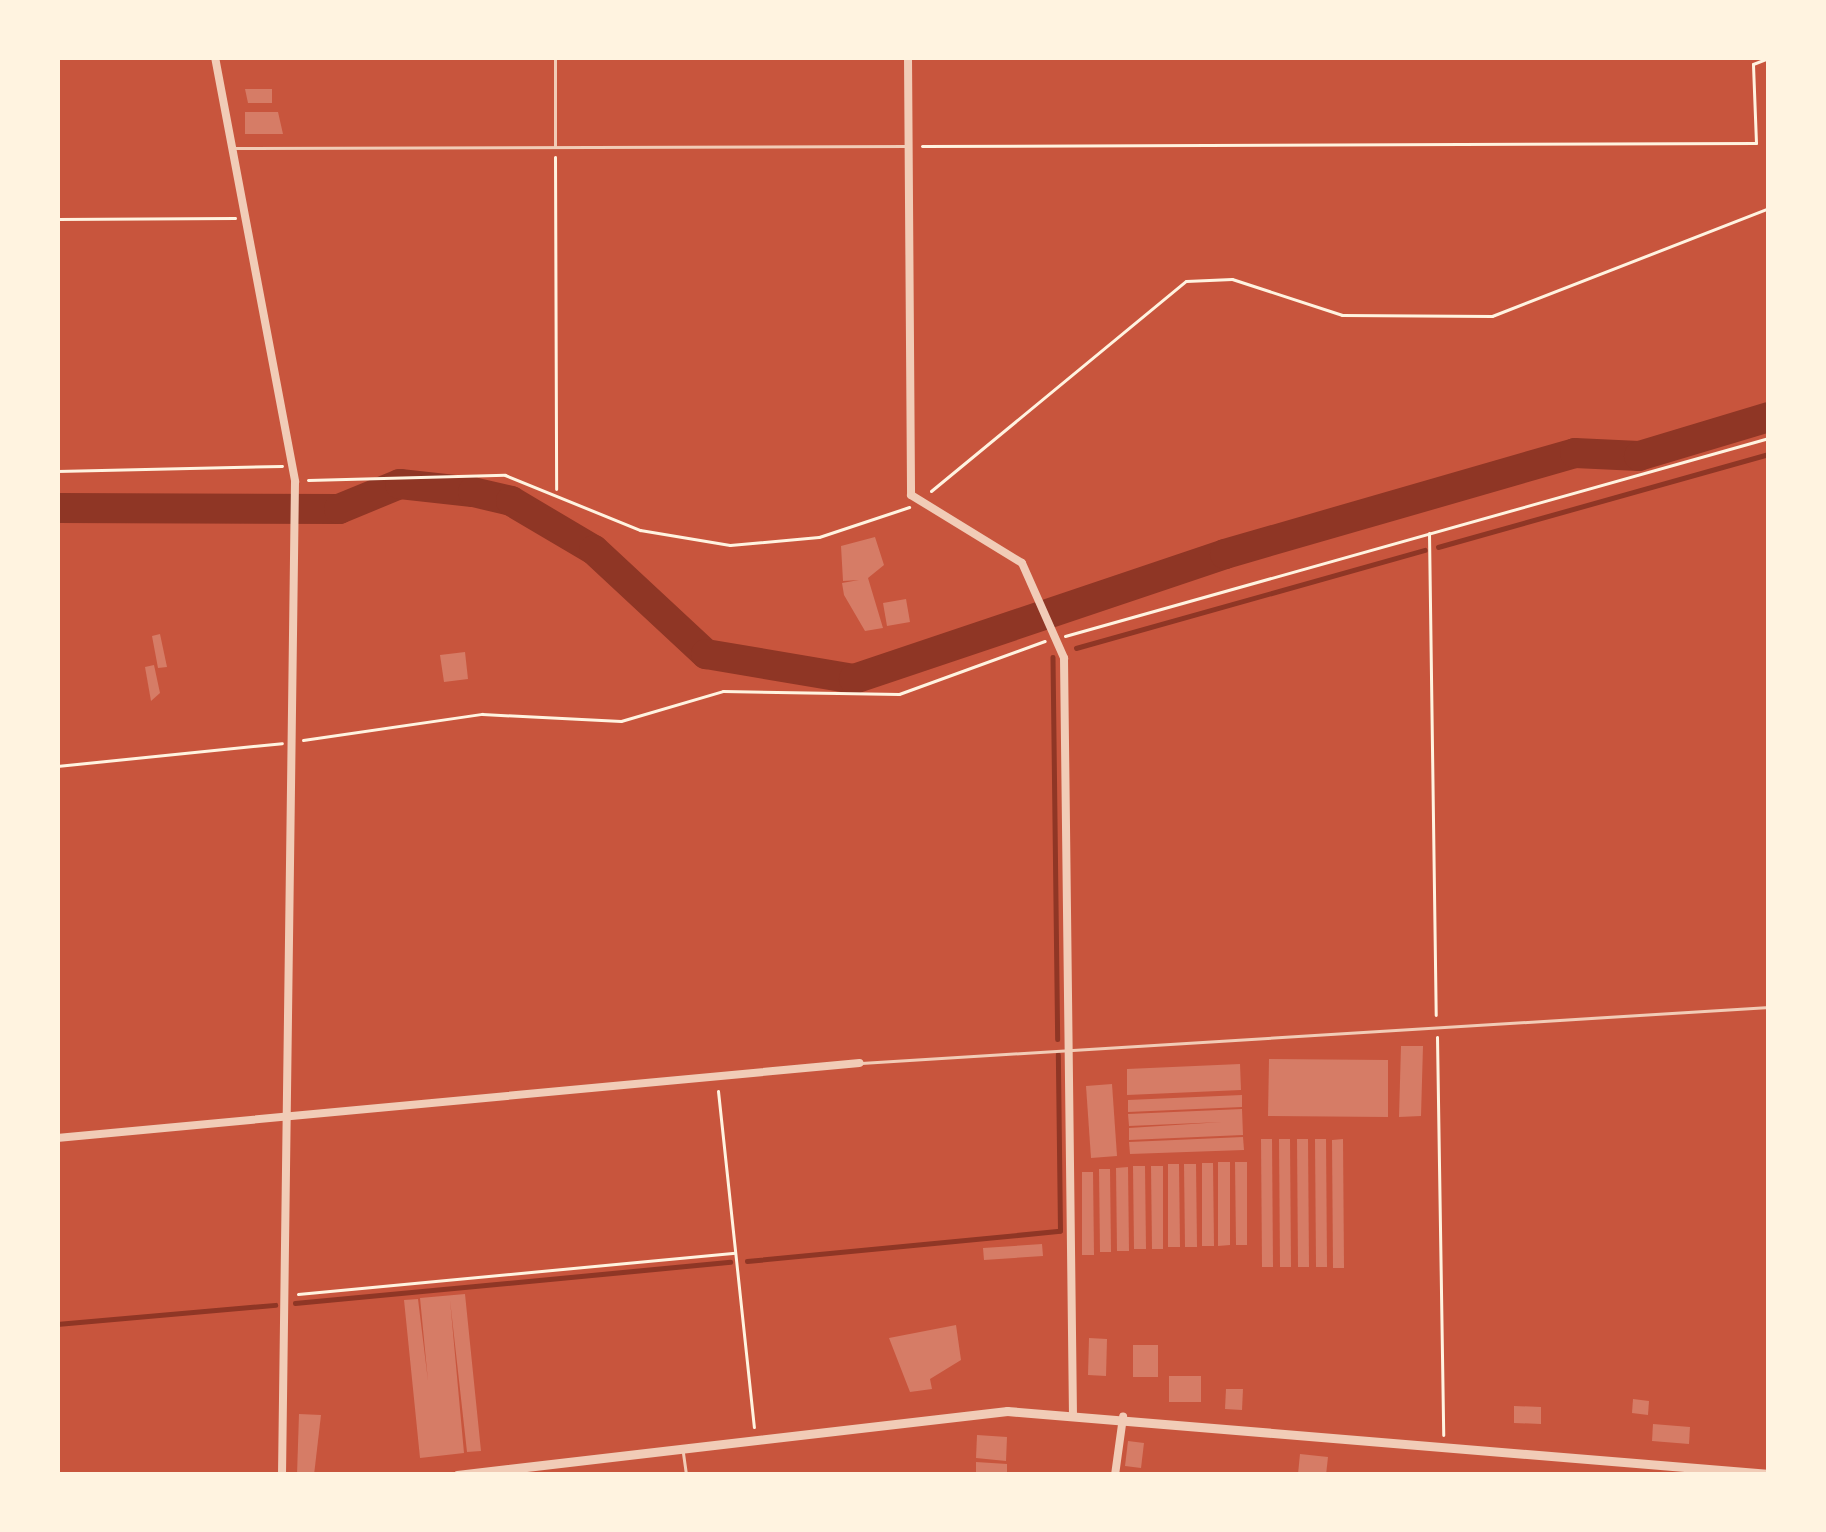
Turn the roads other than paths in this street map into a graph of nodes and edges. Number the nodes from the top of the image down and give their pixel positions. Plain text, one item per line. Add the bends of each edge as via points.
1 (215, 57) edge
2 (555, 57) edge
3 (908, 57) edge
4 (908, 146) junction
5 (555, 147) junction
6 (233, 148) junction
7 (1769, 1007) edge
8 (1069, 1048) junction
9 (860, 1064) joint
10 (287, 1117) junction
11 (57, 1138) edge
12 (1073, 1413) junction
13 (1123, 1417) junction
14 (681, 1445) junction
15 (1700, 1471) edge
16 (1769, 1474) edge
17 (282, 1475) edge
18 (457, 1475) edge
19 (686, 1475) edge
20 (1115, 1475) edge

1 - 6 street
2 - 5 lane
3 - 4 street
4 - 5 lane
4 - 8 street via 917,503 1022,562 1059,638
5 - 6 lane
6 - 10 street via 295,487
7 - 8 lane
8 - 9 lane
8 - 12 street
9 - 10 street
10 - 11 street
10 - 17 street
12 - 13 street
12 - 14 street via 909,1415
13 - 15 street
13 - 20 street
14 - 18 street
14 - 19 lane
15 - 16 street

